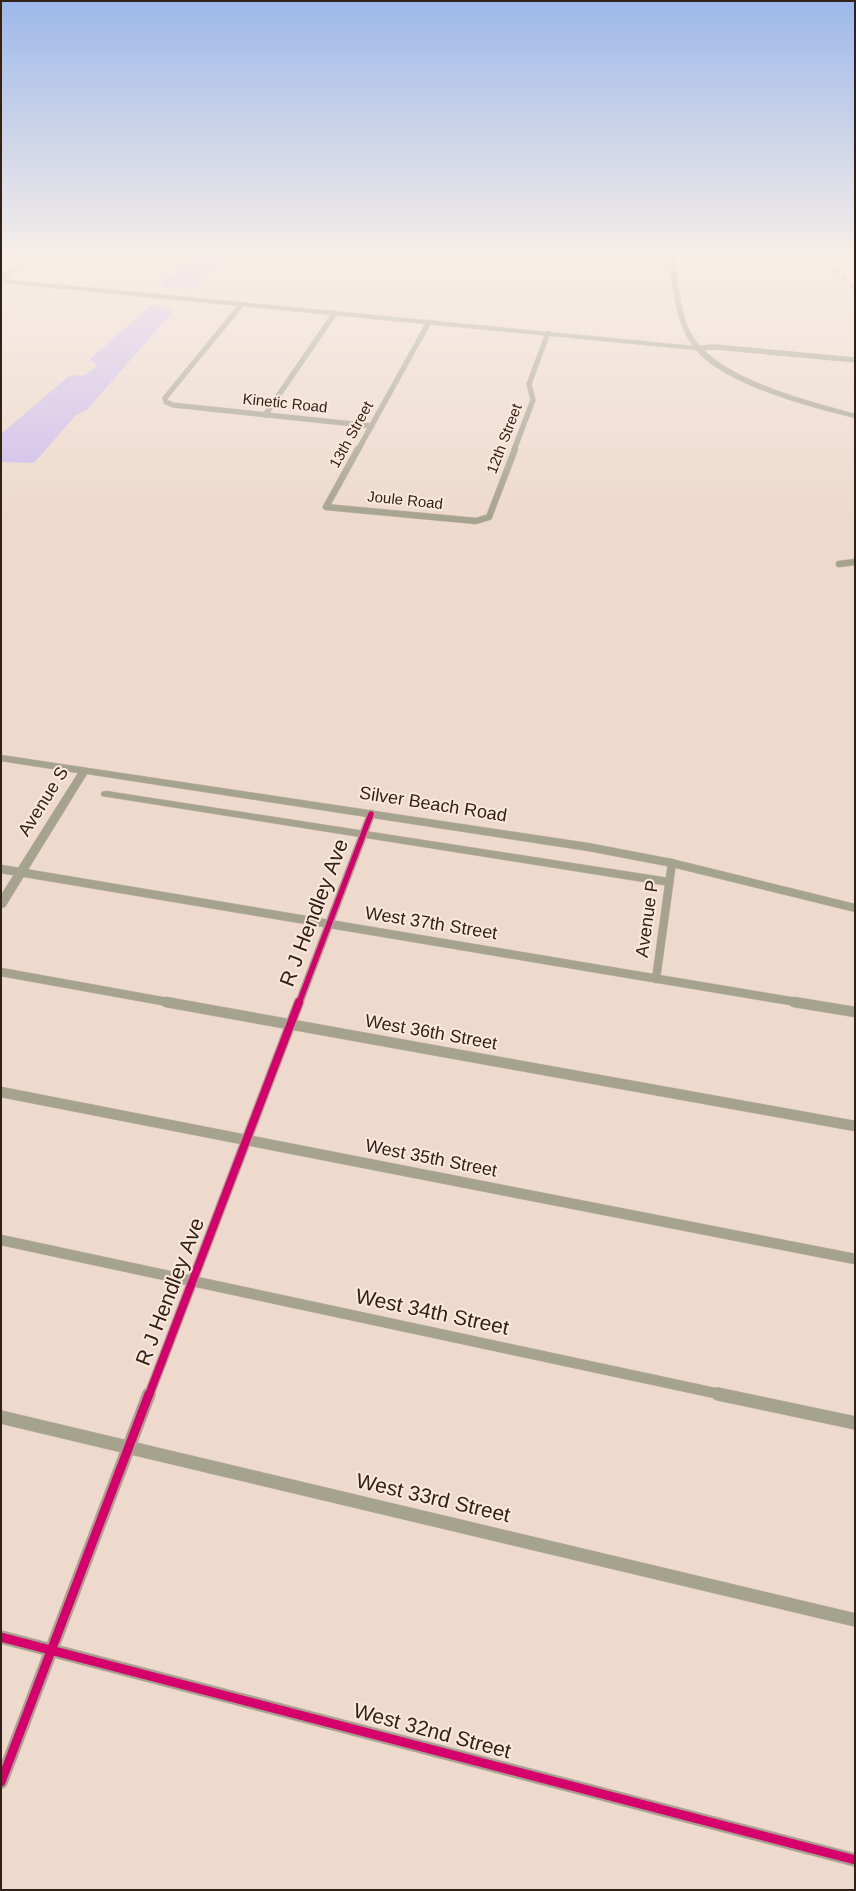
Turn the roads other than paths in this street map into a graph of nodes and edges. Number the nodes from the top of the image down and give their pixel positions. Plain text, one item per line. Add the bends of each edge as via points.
1 (208, 345) edge
2 (313, 345) edge
3 (416, 345) edge
4 (543, 345) edge
5 (669, 345) edge
6 (694, 345) edge
7 (696, 348) junction
8 (855, 360) edge
9 (166, 402) joint
10 (264, 415) junction
11 (855, 416) edge
12 (372, 426) junction
13 (326, 507) joint
14 (481, 521) joint
15 (855, 562) edge
16 (839, 564) dead end
17 (1, 758) edge
18 (85, 770) junction
19 (106, 794) dead end
20 (371, 814) junction
21 (362, 835) junction
22 (672, 863) junction
23 (1, 869) edge
24 (21, 872) junction
25 (669, 882) junction
26 (1, 904) edge
27 (855, 908) edge
28 (329, 924) junction
29 (1, 972) edge
30 (656, 979) junction
31 (855, 1012) edge
32 (290, 1024) junction
33 (1, 1092) edge
34 (855, 1126) edge
35 (247, 1139) junction
36 (1, 1240) edge
37 (855, 1259) edge
38 (193, 1281) junction
39 (1, 1417) edge
40 (855, 1423) edge
41 (129, 1447) junction
42 (855, 1620) edge
43 (1, 1637) edge
44 (50, 1651) junction
45 (1, 1782) edge
46 (855, 1860) edge

1 - 9 street via 165,398
2 - 10 street
3 - 12 street, 13th Street
4 - 14 street, 12th Street via 529,384 533,400 489,517
5 - 7 street
6 - 7 street
7 - 8 street
7 - 11 street via 716,363 786,397
9 - 10 street, Kinetic Road
10 - 12 street, Kinetic Road
12 - 13 street, 13th Street
13 - 14 street, Joule Road
15 - 16 street
17 - 18 street, Silver Beach Road
18 - 20 street, Silver Beach Road
18 - 24 street, Avenue S
19 - 21 street
20 - 21 street, R J Hendley Ave
20 - 22 street, Silver Beach Road
21 - 25 street
21 - 28 street, R J Hendley Ave
22 - 25 street, Avenue P
22 - 27 street, Silver Beach Road
23 - 24 street, West 37th Street
24 - 26 street, Avenue S
24 - 28 street, West 37th Street
25 - 30 street, Avenue P
28 - 30 street, West 37th Street
28 - 32 street, R J Hendley Ave
29 - 32 street, West 36th Street
30 - 31 street, West 37th Street
32 - 34 street, West 36th Street
32 - 35 street, R J Hendley Ave
33 - 35 street, West 35th Street
35 - 37 street, West 35th Street
35 - 38 street, R J Hendley Ave
36 - 38 street, West 34th Street
38 - 40 street, West 34th Street
38 - 41 street, R J Hendley Ave
39 - 41 street, West 33rd Street
41 - 42 street, West 33rd Street
41 - 44 street, R J Hendley Ave
43 - 44 street, West 32nd Street
44 - 45 street, R J Hendley Ave
44 - 46 street, West 32nd Street

